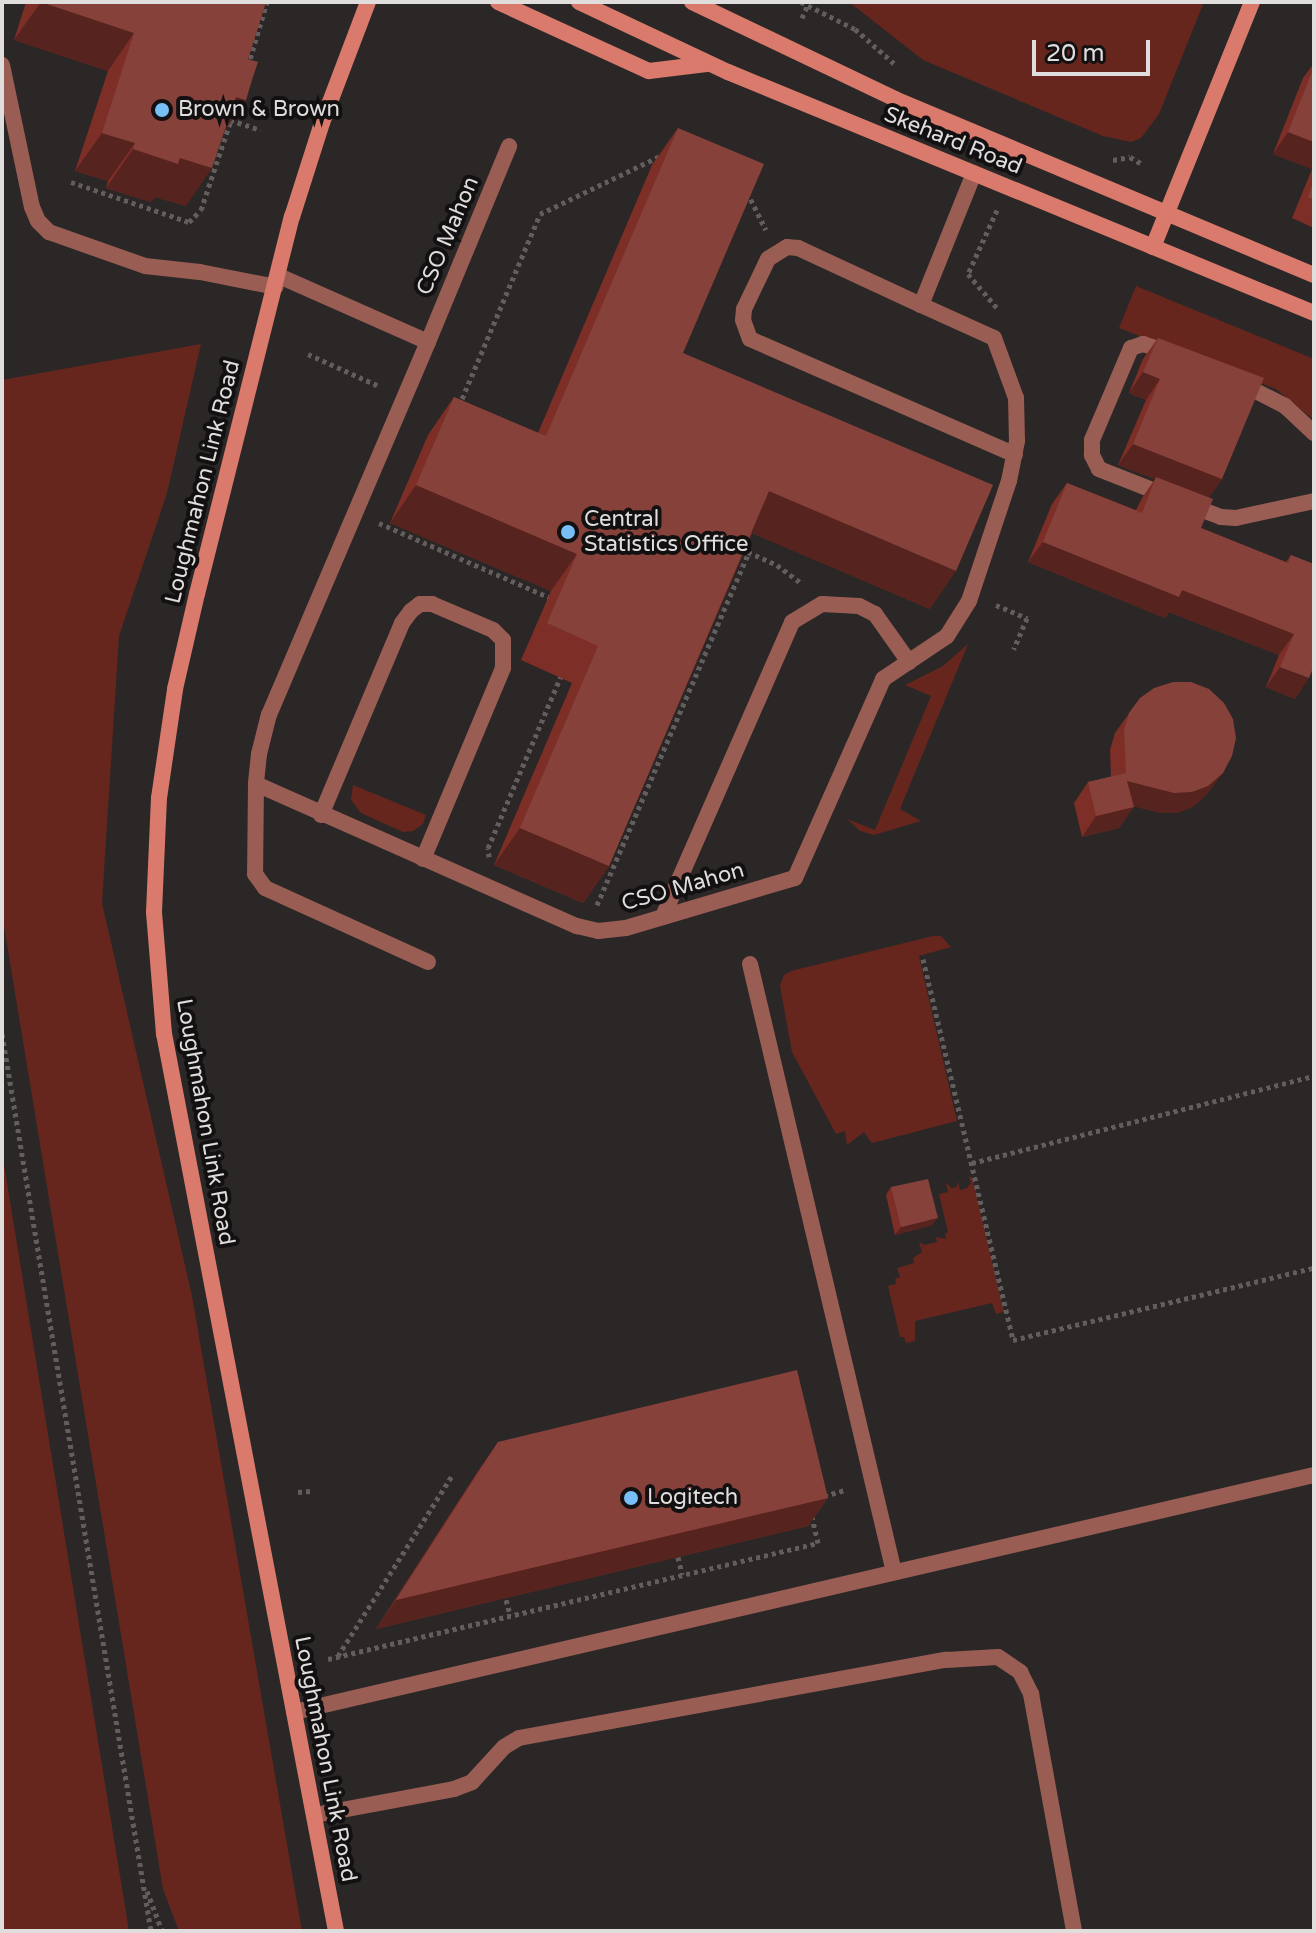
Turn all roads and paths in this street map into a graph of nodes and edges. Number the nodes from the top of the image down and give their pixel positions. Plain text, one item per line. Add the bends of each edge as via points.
1 (267, 2) edge
2 (368, 2) edge
3 (498, 2) edge
4 (579, 2) edge
5 (692, 2) edge
6 (1252, 2) edge
7 (806, 3) edge
8 (822, 12) dead end
9 (802, 18) dead end
10 (709, 63) junction
11 (2, 65) edge
12 (245, 76) edge
13 (235, 106) edge
14 (228, 120) junction
15 (260, 130) dead end
16 (509, 146) dead end
17 (666, 153) edge
18 (1109, 161) dead end
19 (1142, 164) dead end
20 (974, 173) junction
21 (71, 182) dead end
22 (746, 189) edge
23 (1166, 215) junction
24 (1153, 247) junction
25 (776, 251) junction
26 (1314, 275) edge
27 (278, 281) junction
28 (921, 305) junction
29 (1314, 313) edge
30 (428, 342) junction
31 (308, 354) dead end
32 (1182, 358) edge
33 (1223, 376) edge
34 (405, 397) junction
35 (454, 418) edge
36 (1314, 433) edge
37 (1015, 455) junction
38 (1314, 501) edge
39 (383, 507) dead end
40 (735, 546) edge
41 (749, 552) junction
42 (559, 602) edge
43 (822, 604) junction
44 (909, 662) junction
45 (564, 670) edge
46 (256, 784) junction
47 (321, 815) junction
48 (423, 859) junction
49 (491, 860) dead end
50 (588, 904) edge
51 (664, 914) junction
52 (923, 959) dead end
53 (428, 962) dead end
54 (750, 964) dead end
55 (2, 1034) edge
56 (1314, 1076) edge
57 (972, 1163) junction
58 (1314, 1268) edge
59 (1314, 1475) edge
60 (452, 1476) dead end
61 (873, 1483) junction
62 (310, 1491) dead end
63 (298, 1492) dead end
64 (821, 1497) edge
65 (808, 1500) edge
66 (678, 1557) edge
67 (894, 1572) junction
68 (682, 1575) junction
69 (504, 1591) edge
70 (510, 1615) junction
71 (338, 1656) junction
72 (328, 1659) dead end
73 (294, 1712) junction
74 (315, 1815) junction
75 (142, 1877) junction
76 (151, 1931) edge
77 (162, 1931) edge
78 (336, 1931) edge
79 (1074, 1931) edge

1 - 12 path
2 - 27 main road, Loughmahon Link Road via 322,123
3 - 10 main road via 649,71
4 - 10 main road, Skehard Road
5 - 23 main road, Skehard Road via 895,99
6 - 23 main road
7 - 8 path
7 - 9 path
10 - 20 main road, Skehard Road
11 - 27 street via 32,207 49,232 145,266
13 - 14 path
14 - 15 path
14 - 21 path via 201,210 189,222
16 - 30 street, CSO Mahon
17 - 35 path via 540,214
18 - 19 path via 1130,157
20 - 24 main road, Skehard Road
20 - 28 street
22 - 25 path
23 - 24 main road
23 - 26 main road, Skehard Road
24 - 29 main road, Skehard Road
25 - 28 street, CSO Mahon via 798,248
25 - 37 street via 744,309 750,339
27 - 30 street
27 - 73 main road, Loughmahon Link Road via 175,689 159,798 154,912 164,1034
28 - 37 street, CSO Mahon via 994,338 1016,398
30 - 34 street, CSO Mahon
31 - 34 path
32 - 38 street via 1154,346 1131,348 1092,440 1099,469 1221,517
33 - 36 street via 1264,393
34 - 46 street, CSO Mahon via 269,714
37 - 44 street, CSO Mahon via 989,551 962,615 947,636
39 - 42 path via 377,522
40 - 41 path
41 - 43 path via 793,574
41 - 50 path via 600,906
43 - 44 street via 859,606 875,614
43 - 51 street via 792,622
44 - 51 street, CSO Mahon via 883,679 795,878
45 - 49 path via 488,848
46 - 47 street, CSO Mahon
46 - 53 street via 255,874 265,888
47 - 48 street, CSO Mahon
47 - 48 street via 411,611 432,604 493,630 503,640 503,668
48 - 51 street, CSO Mahon via 588,928 626,928
52 - 57 path
54 - 61 street
55 - 75 path
56 - 57 path
57 - 58 path via 1013,1340
59 - 67 street
60 - 71 path
61 - 64 path
61 - 67 street
62 - 63 path
65 - 68 path via 818,1543
66 - 68 path
67 - 73 street
68 - 70 path
69 - 70 path
70 - 71 path
71 - 72 path
73 - 74 main road, Loughmahon Link Road
74 - 78 main road, Loughmahon Link Road
74 - 79 street via 454,1789 472,1782 519,1738 946,1660 998,1657 1020,1672 1031,1694
75 - 76 path
75 - 77 path

